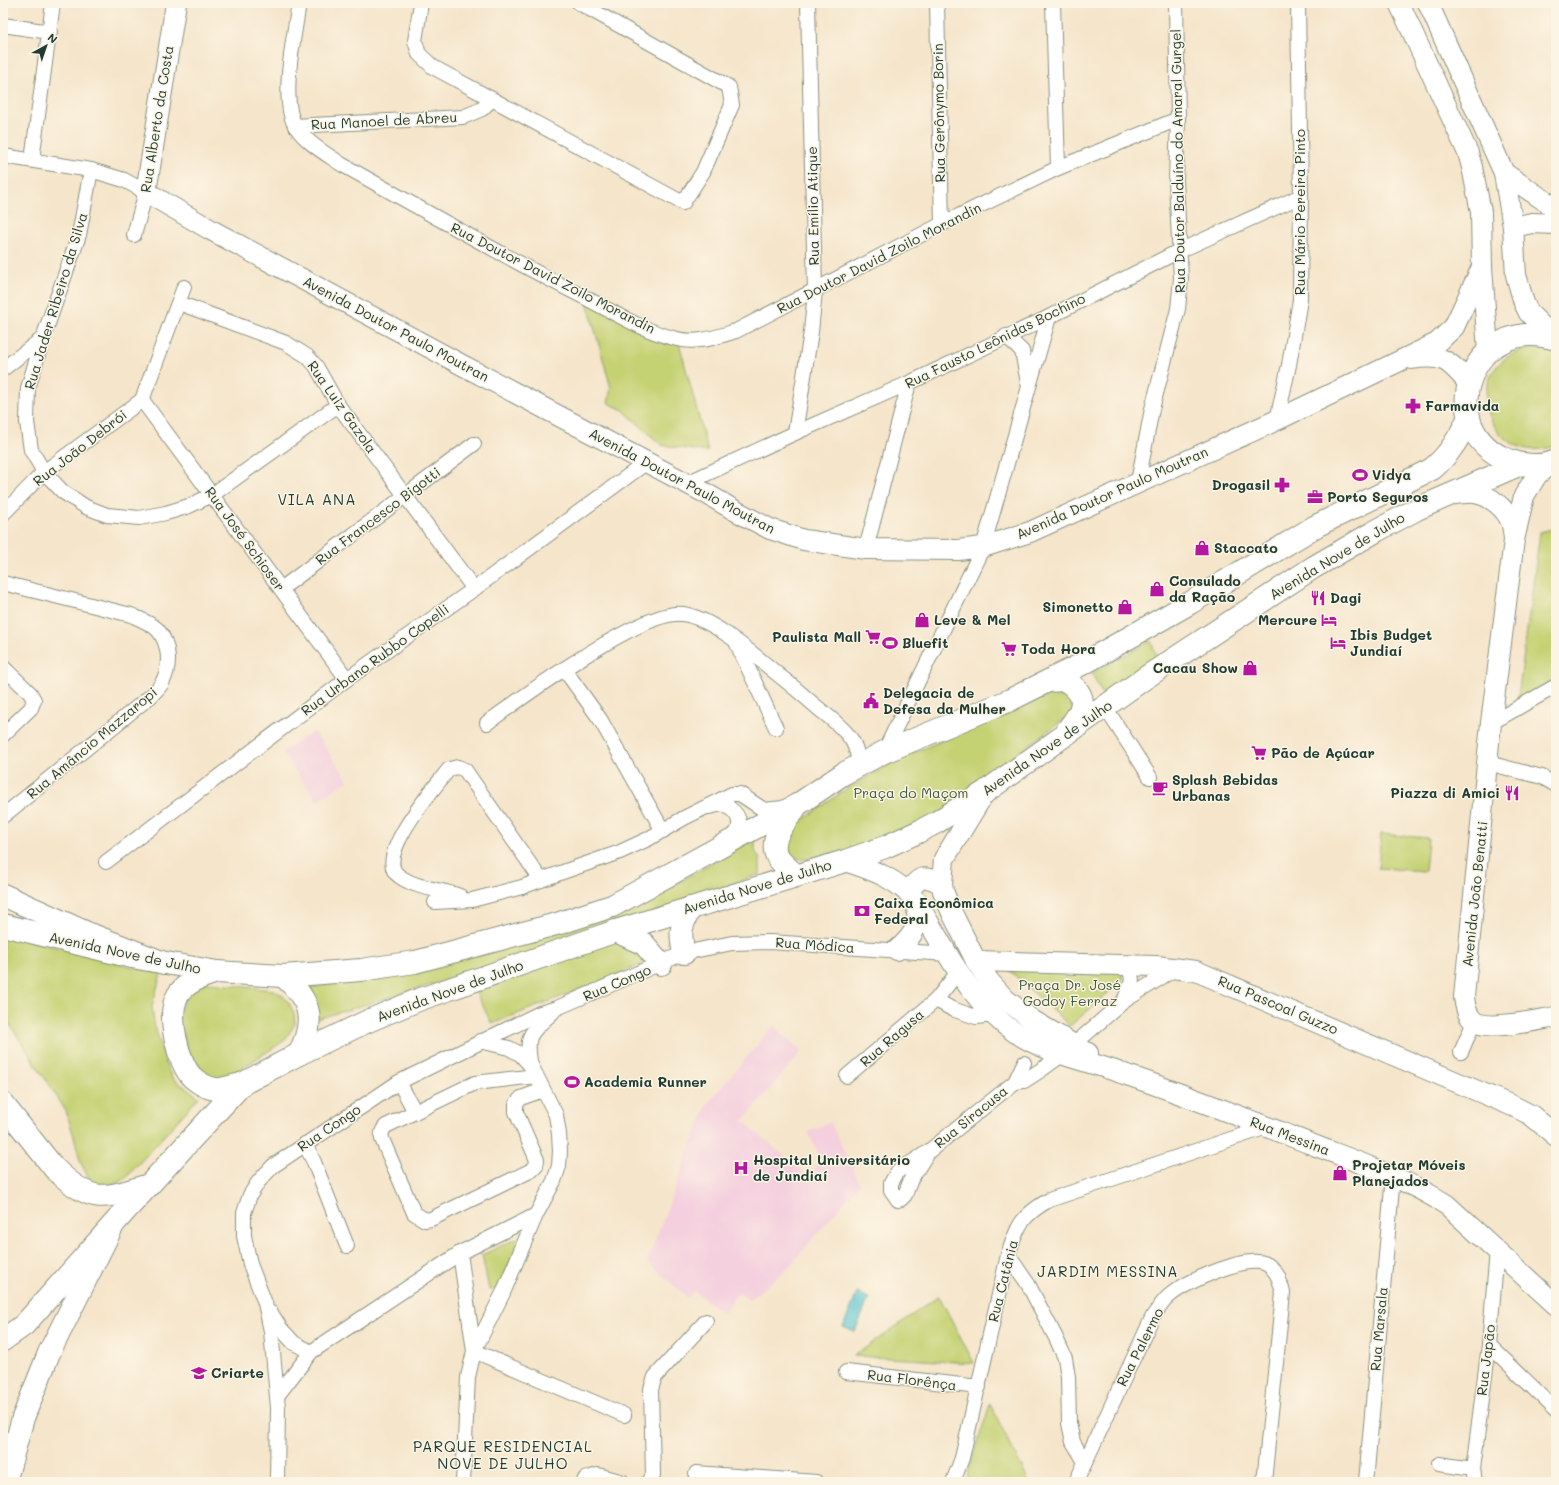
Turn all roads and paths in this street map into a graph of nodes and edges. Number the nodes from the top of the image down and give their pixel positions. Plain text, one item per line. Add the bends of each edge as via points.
1 (53, 3) edge
2 (176, 3) edge
3 (299, 3) edge
4 (421, 3) edge
5 (579, 3) edge
6 (808, 3) edge
7 (937, 3) edge
8 (1053, 3) edge
9 (1176, 3) edge
10 (1298, 3) edge
11 (1399, 3) edge
12 (1428, 3) edge
13 (3, 25) edge
14 (50, 32) junction
15 (492, 99) junction
16 (1178, 119) junction
17 (295, 126) junction
18 (3, 156) edge
19 (32, 160) junction
20 (1058, 168) junction
21 (91, 170) junction
22 (1504, 172) junction
23 (146, 192) junction
24 (1301, 196) junction
25 (1556, 211) edge
26 (942, 224) junction
27 (1556, 224) edge
28 (1513, 228) junction
29 (134, 235) dead end
30 (1179, 251) junction
31 (1482, 267) junction
32 (184, 287) dead end
33 (815, 291) junction
34 (179, 303) junction
35 (1049, 317) junction
36 (1006, 336) junction
37 (43, 338) junction
38 (1556, 339) edge
39 (1488, 351) junction
40 (1404, 360) junction
41 (3, 369) edge
42 (909, 383) junction
43 (1469, 384) junction
44 (1029, 390) junction
45 (142, 400) junction
46 (338, 404) junction
47 (1469, 417) junction
48 (1277, 420) junction
49 (795, 433) junction
50 (474, 444) dead end
51 (1554, 461) edge
52 (647, 462) junction
53 (1521, 464) junction
54 (44, 472) junction
55 (1138, 482) junction
56 (687, 483) junction
57 (212, 494) junction
58 (1453, 494) junction
59 (405, 496) junction
60 (3, 514) edge
61 (1514, 540) junction
62 (983, 547) junction
63 (866, 548) junction
64 (3, 583) edge
65 (281, 589) junction
66 (474, 589) junction
67 (735, 640) junction
68 (3, 667) edge
69 (564, 669) junction
70 (347, 679) junction
71 (1049, 681) junction
72 (1556, 686) edge
73 (1105, 707) junction
74 (487, 724) dead end
75 (1492, 724) junction
76 (776, 728) dead end
77 (3, 735) edge
78 (1064, 735) junction
79 (884, 752) junction
80 (1488, 763) junction
81 (860, 765) junction
82 (1150, 777) dead end
83 (1556, 785) edge
84 (985, 792) junction
85 (797, 805) junction
86 (705, 807) junction
87 (4, 816) edge
88 (663, 831) junction
89 (731, 842) junction
90 (845, 861) junction
91 (106, 862) dead end
92 (796, 876) junction
93 (541, 880) junction
94 (942, 884) junction
95 (3, 895) edge
96 (913, 898) junction
97 (472, 900) junction
98 (435, 902) dead end
99 (690, 908) junction
100 (3, 925) edge
101 (616, 931) junction
102 (898, 950) junction
103 (684, 953) junction
104 (947, 954) junction
105 (976, 961) junction
106 (164, 963) junction
107 (660, 964) junction
108 (1130, 966) junction
109 (1176, 968) junction
110 (217, 972) junction
111 (958, 972) junction
112 (283, 976) junction
113 (936, 1000) junction
114 (1124, 1001) junction
115 (557, 1008) junction
116 (995, 1016) junction
117 (1556, 1016) edge
118 (1474, 1022) junction
119 (1022, 1038) junction
120 (480, 1041) junction
121 (1068, 1049) junction
122 (1462, 1052) dead end
123 (298, 1054) junction
124 (1024, 1063) junction
125 (1041, 1070) junction
126 (534, 1072) junction
127 (847, 1076) dead end
128 (399, 1082) junction
129 (1015, 1082) junction
130 (242, 1084) junction
131 (543, 1090) junction
132 (3, 1104) edge
133 (414, 1112) junction
134 (1267, 1126) junction
135 (1556, 1136) edge
136 (305, 1144) junction
137 (928, 1152) dead end
138 (1393, 1176) junction
139 (150, 1184) junction
140 (536, 1215) junction
141 (113, 1225) junction
142 (347, 1246) dead end
143 (1497, 1250) junction
144 (460, 1253) junction
145 (1008, 1255) junction
146 (266, 1303) junction
147 (1556, 1305) edge
148 (706, 1321) dead end
149 (3, 1340) edge
150 (1489, 1345) junction
151 (474, 1350) junction
152 (311, 1352) junction
153 (846, 1372) dead end
154 (979, 1387) junction
155 (278, 1396) junction
156 (1556, 1410) edge
157 (624, 1415) dead end
158 (1085, 1462) junction
159 (1439, 1464) dead end
160 (696, 1473) dead end
161 (1474, 1476) edge
162 (5, 1482) edge
163 (277, 1482) edge
164 (464, 1482) edge
165 (584, 1482) edge
166 (622, 1482) edge
167 (649, 1482) edge
168 (816, 1482) edge
169 (953, 1482) edge
170 (1076, 1482) edge
171 (1264, 1482) edge
172 (1366, 1482) edge

1 - 14 street
2 - 23 street, Rua Alberto da Costa
3 - 17 street, Rua Doutor David Zoilo Morandin via 288,75 288,102
4 - 15 street via 415,41 419,54 432,68
5 - 15 street via 729,87 732,105 703,172 683,203
6 - 33 street, Rua Emílio Atique
7 - 26 street, Rua Gerônymo Borin
8 - 20 street
9 - 16 street, Rua Doutor Balduíno do Amaral Gurgel
10 - 24 street, Rua Mário Pereira Pinto
11 - 31 street via 1468,153 1481,212
12 - 22 street
13 - 14 street
14 - 19 street
15 - 17 street, Rua Manoel de Abreu via 482,109 462,117
16 - 20 street, Rua Doutor David Zoilo Morandin
16 - 30 street, Rua Doutor Balduíno do Amaral Gurgel via 1176,181
17 - 33 street, Rua Doutor David Zoilo Morandin via 313,145 341,164 536,273 652,332 696,342 715,338 736,331
18 - 19 street
19 - 21 street
20 - 26 street, Rua Doutor David Zoilo Morandin
21 - 23 street via 124,180
21 - 37 street, Rua Jader Ribeiro da Silva via 79,234
22 - 25 street
22 - 28 street
23 - 29 street, Rua Alberto da Costa
23 - 52 street, Avenida Doutor Paulo Moutran via 210,230
24 - 30 street, Rua Fausto Leônidas Bochino
24 - 48 street, Rua Mário Pereira Pinto via 1300,300
26 - 33 street, Rua Doutor David Zoilo Morandin
27 - 28 street via 1532,223
28 - 38 street via 1516,275 1524,303 1529,313
30 - 35 street, Rua Fausto Leônidas Bochino
30 - 55 street, Rua Doutor Balduíno do Amaral Gurgel via 1181,278 1178,309 1152,409
31 - 39 street
31 - 40 street via 1454,327 1437,343
32 - 34 street
33 - 49 street, Rua Emílio Atique
34 - 45 street
34 - 46 street, Rua Luiz Gazola via 297,348 316,366
35 - 36 street, Rua Fausto Leônidas Bochino
35 - 44 street
36 - 42 street, Rua Fausto Leônidas Bochino
36 - 44 street via 1022,351 1025,358
37 - 41 street
37 - 54 street, Rua Jader Ribeiro da Silva via 28,388 27,422 31,450
38 - 39 main road via 1537,334 1519,336 1506,340
39 - 43 main road via 1479,361
40 - 43 street via 1427,356 1439,357 1451,365
40 - 48 street, Avenida Doutor Paulo Moutran
42 - 49 street, Rua Fausto Leônidas Bochino
42 - 63 street
43 - 47 main road
44 - 62 street
45 - 54 street, Rua João Debrói
45 - 57 street, Rua José Schioser
46 - 57 street, Rua Jader Ribeiro da Silva
46 - 59 street, Rua Luiz Gazola
47 - 53 main road via 1475,432 1484,444 1504,459
47 - 71 main road, Avenida Nove de Julho via 1456,444 1444,460 1432,469 1316,526 1190,603
48 - 55 street, Avenida Doutor Paulo Moutran
49 - 56 street, Rua Fausto Leônidas Bochino
50 - 59 street, Rua Francesco Bigotti
51 - 53 main road via 1537,465
51 - 61 street, Avenida João Benatti via 1537,475 1524,496
52 - 56 street, Avenida Doutor Paulo Moutran
52 - 66 street, Rua Urbano Rubbo Copelli
53 - 58 main road, Avenida Nove de Julho
54 - 57 street, Rua Jader Ribeiro da Silva via 63,492 86,507 107,515 140,518 189,506
54 - 60 street, Rua João Debrói
55 - 62 street, Avenida Doutor Paulo Moutran via 1030,532
56 - 63 street, Avenida Doutor Paulo Moutran via 770,529 804,540
57 - 65 street, Rua José Schioser
58 - 61 street, Avenida João Benatti via 1482,494 1497,503 1512,523
58 - 73 main road, Avenida Nove de Julho via 1417,509 1314,566
59 - 65 street, Rua Francesco Bigotti
59 - 66 street, Rua Luiz Gazola
61 - 75 street, Avenida João Benatti
62 - 63 street, Avenida Doutor Paulo Moutran via 952,550
62 - 79 street
64 - 87 street, Rua Amâncio Mazzaropi via 131,615 157,630 168,650 162,682 152,695
65 - 70 street, Rua José Schioser
66 - 70 street, Rua Urbano Rubbo Copelli
67 - 69 street via 696,618 671,614 634,628
67 - 76 street
67 - 81 street via 844,731 852,741
68 - 77 street via 34,700 31,708
69 - 74 street
69 - 88 street via 600,719
70 - 91 street, Rua Urbano Rubbo Copelli
71 - 78 main road via 1065,680 1070,683 1076,688 1083,705 1079,716
71 - 79 main road, Avenida Nove de Julho via 1008,701
72 - 75 street
73 - 78 main road, Avenida Nove de Julho
73 - 82 street
75 - 80 street, Avenida João Benatti
78 - 84 main road, Avenida Nove de Julho
79 - 81 main road, Avenida Nove de Julho
80 - 83 street via 1542,778
80 - 118 street, Avenida João Benatti via 1464,997 1466,1010
81 - 85 main road, Avenida Nove de Julho via 842,774
84 - 90 main road, Avenida Nove de Julho via 918,832
84 - 94 street, Rua Messina via 944,859
85 - 86 street via 764,810 740,794 726,797
85 - 89 main road, Avenida Nove de Julho
85 - 92 main road via 774,844 778,857
86 - 88 street
86 - 89 street via 723,804 736,813 739,827
88 - 93 street via 620,852
89 - 112 main road, Avenida Nove de Julho via 612,906 560,924 415,962 360,970
90 - 92 main road, Avenida Nove de Julho
90 - 96 street, Rua Messina via 893,880
92 - 99 main road, Avenida Nove de Julho
93 - 97 street
93 - 97 street via 465,770 458,767 449,769 413,815 395,848 392,867 397,875 411,883
94 - 96 street via 926,877 920,879 916,881
94 - 105 street, Rua Messina via 952,912
95 - 106 main road via 87,933
96 - 102 street via 918,916 917,926
96 - 104 street, Rua Messina
97 - 98 street
99 - 101 main road, Avenida Nove de Julho
99 - 103 main road via 681,929
100 - 106 main road, Avenida Nove de Julho
101 - 107 main road via 644,944
101 - 123 main road, Avenida Nove de Julho via 418,1000
102 - 103 street, Rua Módica via 770,942 732,943
102 - 104 street, Rua Módica
103 - 107 street, Rua Congo
104 - 111 street, Rua Messina
105 - 108 street, Rua Pascoal Guzzo
105 - 121 street, Rua Messina via 1005,999
106 - 110 main road, Avenida Nove de Julho
107 - 115 street, Rua Congo
108 - 109 street, Rua Pascoal Guzzo
108 - 114 street via 1132,981
109 - 114 street
109 - 135 street, Rua Pascoal Guzzo via 1196,971 1220,980 1509,1104 1531,1115
110 - 112 main road, Avenida Nove de Julho
110 - 130 main road via 186,985 174,1003 173,1028 184,1065 193,1078 204,1086 216,1089
111 - 113 street, Rua Ragusa
111 - 116 street, Rua Messina via 976,997
112 - 123 main road via 302,995 307,1005 309,1024 306,1038
113 - 116 street, Rua Ragusa via 952,1009 976,1017
113 - 127 street, Rua Ragusa
114 - 121 street
115 - 120 street, Rua Congo
115 - 126 street via 529,1036 528,1047
116 - 119 street, Rua Messina
117 - 118 street via 1500,1025 1486,1026
118 - 122 street
119 - 121 street, Rua Messina via 1044,1049
119 - 124 street
120 - 126 street via 509,1048 520,1054
120 - 128 street, Rua Congo
121 - 125 street, Rua Siracusa
121 - 134 street, Rua Messina via 1125,1074
123 - 130 main road, Avenida Nove de Julho
124 - 125 street via 1035,1070
124 - 129 street, Rua Siracusa
125 - 129 street, Rua Siracusa via 1024,1081
126 - 131 street
126 - 133 street via 475,1083
128 - 133 street
128 - 136 street, Rua Congo
129 - 137 street, Rua Siracusa
130 - 139 main road, Avenida Nove de Julho
131 - 133 street via 521,1098 516,1104 516,1112 537,1160 536,1166 425,1220 414,1213 381,1134 386,1126
131 - 140 street via 558,1121 560,1151 554,1181
132 - 139 main road, Avenida Nove de Julho via 54,1168 82,1191 106,1197
134 - 138 street, Rua Messina
134 - 145 street, Rua Catânia via 1049,1200 1025,1216 1015,1233
136 - 142 street
136 - 146 street, Rua Congo via 273,1166 259,1181 250,1195 244,1213 244,1236 250,1264
138 - 143 street, Rua Messina via 1447,1205
138 - 172 street, Rua Marsala
139 - 141 main road
140 - 144 street
140 - 151 street via 503,1293
141 - 149 main road via 24,1325
141 - 162 main road via 49,1353 23,1418
143 - 147 street, Rua Messina
143 - 150 street, Rua Japão
144 - 151 street
144 - 152 street
145 - 154 street, Rua Catânia
145 - 158 street via 1028,1284 1065,1358 1069,1423 1073,1442
146 - 152 street via 281,1328 294,1343
146 - 155 street, Rua Congo
148 - 167 street via 655,1377 652,1389 653,1475
150 - 156 street
150 - 161 street, Rua Japão
151 - 157 street
151 - 164 street via 468,1377
152 - 155 street
153 - 154 street, Rua Florênça
154 - 169 street, Rua Catânia via 962,1458
155 - 163 street, Rua Congo
158 - 170 street, Rua Palermo
158 - 171 street, Rua Palermo via 1153,1316 1167,1297 1205,1275 1242,1264 1264,1263 1276,1272 1283,1293
159 - 161 street
160 - 168 street
165 - 166 street via 585,1479 598,1475

